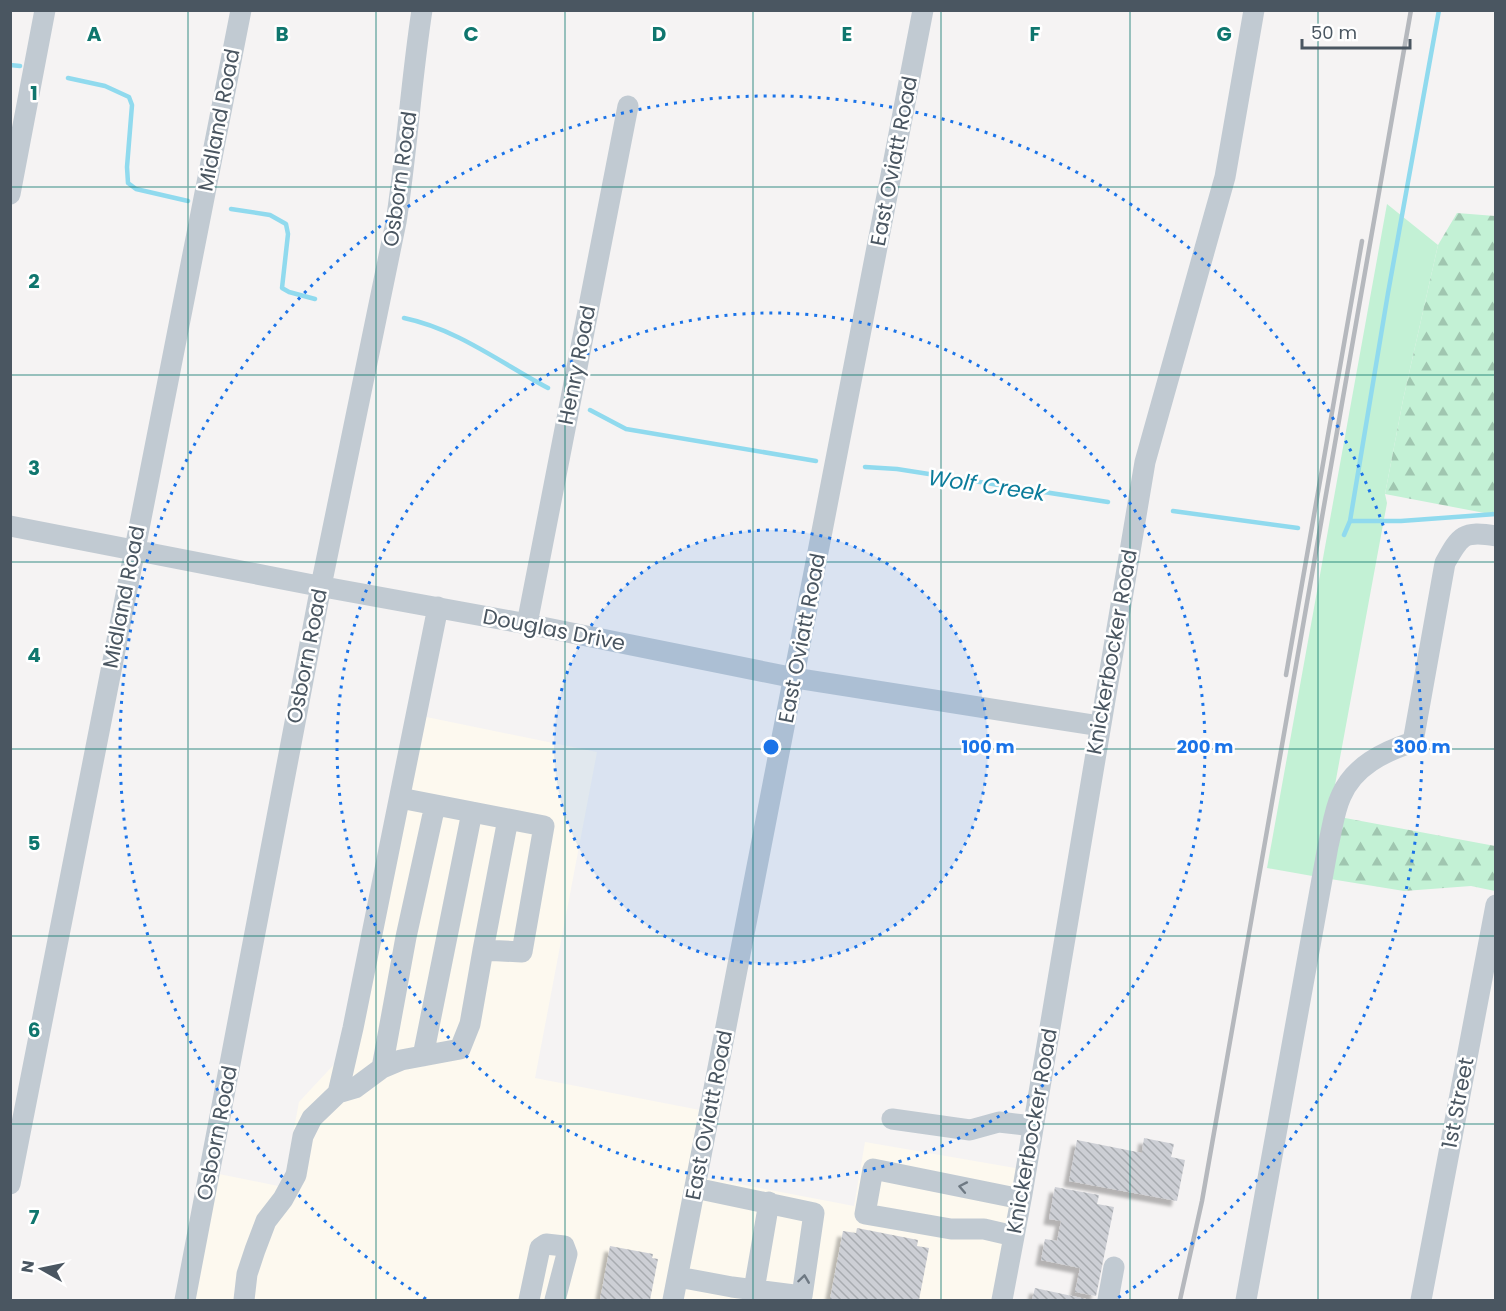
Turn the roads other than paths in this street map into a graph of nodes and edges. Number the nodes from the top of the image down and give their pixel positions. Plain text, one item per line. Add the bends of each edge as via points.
1 (45, 10) edge
2 (241, 10) edge
3 (422, 10) edge
4 (923, 10) edge
5 (1254, 10) edge
6 (628, 106) dead end
7 (10, 194) edge
8 (10, 526) edge
9 (1496, 536) edge
10 (134, 549) junction
11 (321, 586) junction
12 (438, 607) junction
13 (527, 624) junction
14 (795, 678) junction
15 (1100, 726) junction
16 (400, 798) junction
17 (435, 805) junction
18 (472, 812) junction
19 (508, 819) junction
20 (1496, 905) edge
21 (483, 950) junction
22 (423, 1056) junction
23 (382, 1068) junction
24 (338, 1093) junction
25 (892, 1119) dead end
26 (1033, 1126) junction
27 (10, 1184) edge
28 (695, 1188) junction
29 (1021, 1199) junction
30 (769, 1202) junction
31 (1014, 1236) junction
32 (1114, 1267) dead end
33 (676, 1288) edge
34 (754, 1290) junction
35 (185, 1300) edge
36 (244, 1300) edge
37 (529, 1300) edge
38 (555, 1300) edge
39 (702, 1300) edge
40 (1002, 1300) edge
41 (1108, 1300) edge
42 (1246, 1300) edge
43 (1420, 1300) edge

1 - 7 street
2 - 10 street, Midland Road
3 - 11 street, Osborn Road via 396,222
4 - 14 street, East Oviatt Road
5 - 15 street, Knickerbocker Road via 1224,177 1145,462
6 - 13 street, Henry Road
8 - 10 street, Douglas Drive
9 - 42 street via 1474,532 1457,542 1445,563 1413,742 1377,756 1353,775 1341,797 1328,846
10 - 11 street, Douglas Drive
10 - 27 street, Midland Road
11 - 12 street, Douglas Drive
11 - 35 street, Osborn Road
12 - 13 street, Douglas Drive
12 - 16 street
13 - 14 street, Douglas Drive
14 - 15 street, Douglas Drive
14 - 28 street, East Oviatt Road
15 - 26 street, Knickerbocker Road
16 - 17 street
16 - 24 street
17 - 18 street
17 - 23 street
18 - 19 street
18 - 22 street
19 - 21 street
19 - 21 street via 544,826 522,952
20 - 43 street, 1st Street
21 - 22 street via 470,1024 460,1049
22 - 23 street
23 - 24 street via 355,1088
24 - 36 street via 312,1118 303,1136 296,1175 266,1221 247,1274
25 - 26 street via 970,1130 999,1122
26 - 29 street, Knickerbocker Road
28 - 30 street
28 - 33 street, East Oviatt Road
29 - 31 street, Knickerbocker Road
29 -> 31 street via 873,1169 865,1214
30 - 34 street
34 -> 30 street via 802,1296 814,1213
31 - 40 street, Knickerbocker Road
32 - 41 street
33 - 34 street
33 - 39 street via 696,1292
37 - 38 street via 540,1248 546,1244 564,1246 567,1254

